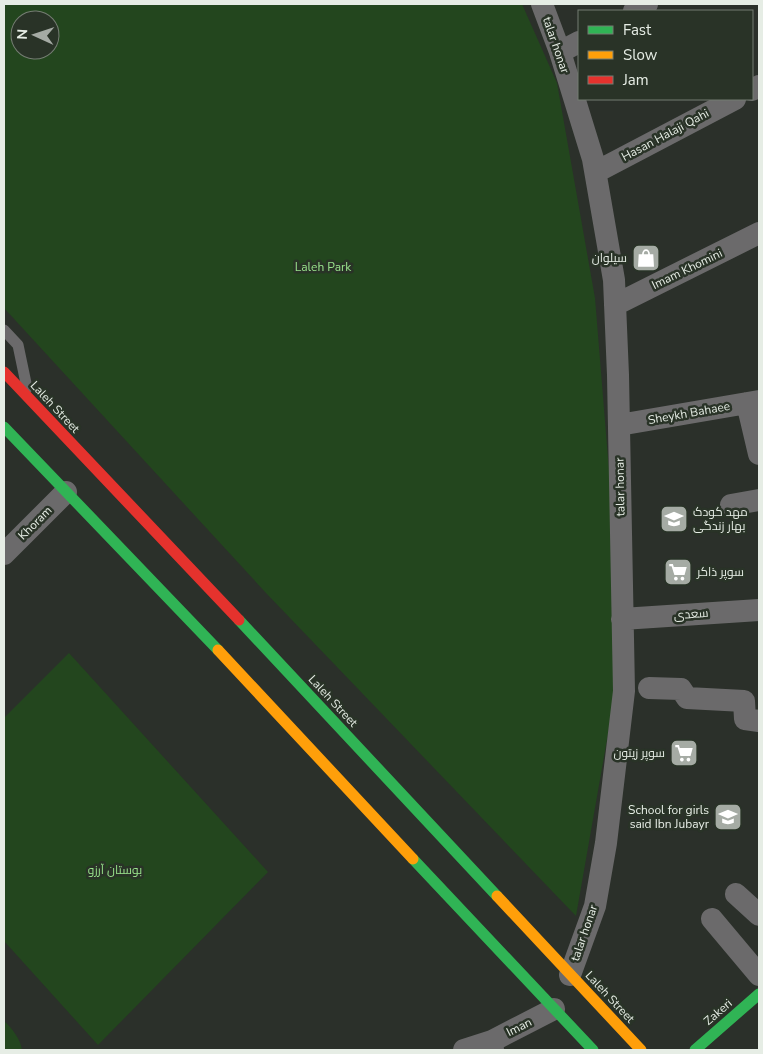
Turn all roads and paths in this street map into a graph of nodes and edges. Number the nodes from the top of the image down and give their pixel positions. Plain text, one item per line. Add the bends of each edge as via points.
1 (542, 4) edge
2 (647, 4) edge
3 (636, 10) edge
4 (570, 47) edge
5 (578, 86) edge
6 (581, 100) edge
7 (733, 100) edge
8 (596, 172) junction
9 (759, 233) edge
10 (615, 305) junction
11 (4, 330) edge
12 (4, 372) edge
13 (29, 399) junction
14 (753, 402) edge
15 (619, 426) junction
16 (4, 427) edge
17 (759, 454) edge
18 (66, 492) junction
19 (759, 500) edge
20 (731, 505) dead end
21 (100, 527) junction
22 (118, 528) dead end
23 (4, 554) edge
24 (180, 593) dead end
25 (759, 610) edge
26 (622, 619) junction
27 (273, 656) junction
28 (268, 672) dead end
29 (255, 673) dead end
30 (649, 688) dead end
31 (306, 707) dead end
32 (292, 708) dead end
33 (759, 720) edge
34 (288, 724) junction
35 (459, 856) junction
36 (736, 894) dead end
37 (759, 915) edge
38 (712, 918) dead end
39 (570, 975) junction
40 (759, 975) edge
41 (759, 994) edge
42 (554, 1009) junction
43 (492, 1046) edge
44 (464, 1050) edge
45 (593, 1050) edge
46 (641, 1050) edge
47 (695, 1050) edge

1 - 4 street, talar honar
2 - 3 street
4 - 5 street, talar honar
6 - 8 street, talar honar
7 - 8 street, Hasan Halaji Qahi
8 - 10 street, talar honar via 614,280
9 - 10 street, Imam Khomini
10 - 15 street, talar honar
11 - 13 lane via 18,345
12 - 13 main road, Laleh Street
13 - 27 main road, Laleh Street
14 - 15 street, Sheykh Bahaee
14 - 17 street
15 - 26 street, talar honar
16 - 18 main road
18 - 21 main road
18 - 23 street, Khoram
19 - 20 street
21 - 22 main road
21 - 34 main road
24 - 29 main road
25 - 26 street, سعدی
26 - 39 street, talar honar via 624,691 606,843 595,906
27 - 28 main road via 274,666
27 - 35 main road, Laleh Street
30 - 33 street via 681,689 687,698 744,701 745,719
31 - 35 main road via 432,843
32 - 34 main road via 287,715
34 - 42 main road
35 - 39 main road, Laleh Street
36 - 37 street
38 - 40 street
39 - 46 main road, Laleh Street
41 - 47 main road, Zakeri
42 - 43 street, Iman
42 - 45 main road
43 - 44 street, Iman

